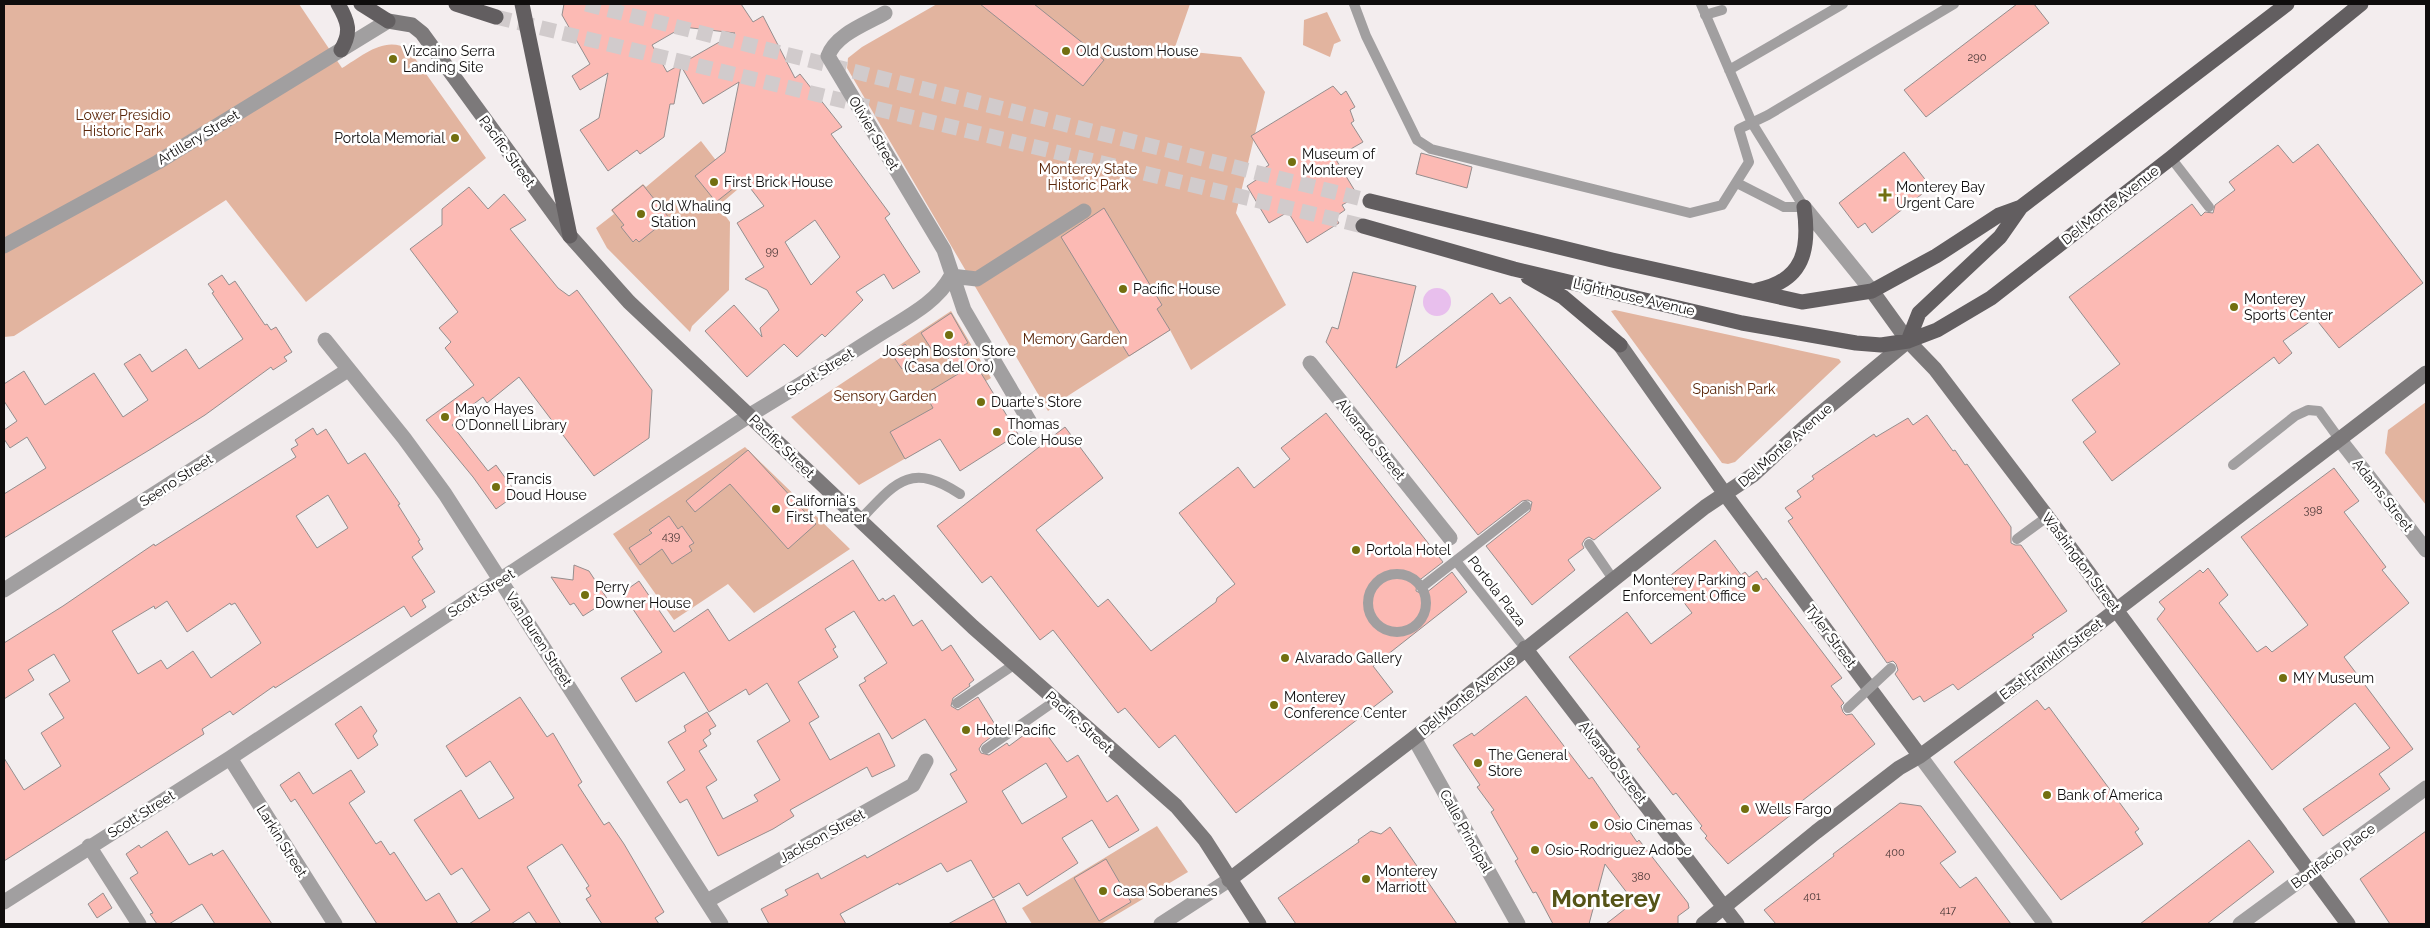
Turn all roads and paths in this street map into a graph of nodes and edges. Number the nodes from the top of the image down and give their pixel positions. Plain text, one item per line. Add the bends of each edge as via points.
1 (338, 4) edge
2 (362, 4) edge
3 (456, 4) edge
4 (522, 4) edge
5 (1354, 4) edge
6 (1701, 4) edge
7 (1843, 4) edge
8 (1954, 4) edge
9 (2287, 4) edge
10 (2362, 4) edge
11 (1722, 10) dead end
12 (885, 13) dead end
13 (1705, 15) junction
14 (496, 17) tunnel mouth
15 (388, 22) junction
16 (341, 50) junction
17 (1729, 70) junction
18 (1752, 123) junction
19 (2171, 158) junction
20 (1737, 183) junction
21 (1370, 201) tunnel mouth
22 (1804, 207) junction
23 (2209, 207) dead end
24 (2021, 208) junction
25 (1084, 211) dead end
26 (1363, 226) tunnel mouth
27 (570, 236) junction
28 (4, 246) edge
29 (1514, 269) junction
30 (951, 276) junction
31 (1752, 291) junction
32 (1872, 292) junction
33 (325, 340) dead end
34 (1908, 341) junction
35 (1310, 363) dead end
36 (348, 370) junction
37 (2426, 373) edge
38 (750, 415) junction
39 (1031, 424) dead end
40 (2340, 440) junction
41 (2233, 465) dead end
42 (960, 494) dead end
43 (1725, 494) junction
44 (1526, 506) dead end
45 (2047, 517) junction
46 (860, 520) junction
47 (1450, 538) dead end
48 (2017, 539) dead end
49 (1589, 544) dead end
50 (2426, 550) edge
51 (1456, 560) junction
52 (1613, 579) junction
53 (501, 580) junction
54 (1422, 587) junction
55 (4, 590) edge
56 (2116, 609) junction
57 (1525, 648) junction
58 (1015, 664) junction
59 (1891, 668) dead end
60 (1055, 701) junction
61 (957, 702) dead end
62 (1848, 708) dead end
63 (1414, 738) junction
64 (986, 749) dead end
65 (1920, 756) junction
66 (230, 758) junction
67 (926, 761) dead end
68 (2426, 788) edge
69 (89, 846) junction
70 (2310, 872) junction
71 (1229, 880) junction
72 (707, 901) junction
73 (4, 902) edge
74 (1724, 907) junction
75 (139, 924) edge
76 (335, 924) edge
77 (721, 924) edge
78 (1161, 924) edge
79 (1259, 924) edge
80 (1518, 924) edge
81 (1703, 924) edge
82 (1737, 924) edge
83 (2046, 924) edge
84 (2240, 924) edge
85 (2348, 924) edge

1 - 16 main road via 349,28
2 - 15 main road
3 - 14 main road
4 - 27 main road
5 - 20 lane via 1369,44 1417,140 1431,149 1690,213 1722,204
6 - 13 lane
7 - 17 lane
8 - 18 lane
9 - 24 main road
10 - 19 main road, Del Monte Avenue
11 - 13 lane
12 - 30 street, Olivier Street via 840,38 828,56 944,250
13 - 17 lane
15 - 16 street, Artillery Street
15 - 27 main road, Pacific Street via 412,25 422,33
16 - 28 street, Artillery Street via 151,166
17 - 18 lane
18 - 20 lane via 1738,129 1749,162
18 - 22 lane
19 - 23 lane
19 - 34 main road, Del Monte Avenue via 1991,298 1936,330
20 - 22 lane via 1784,207
21 - 31 main road
22 - 31 main road via 1807,230 1802,258 1793,274 1775,286
22 - 32 street, Washington Street
24 - 32 main road via 1999,215
24 - 34 main road via 2000,237 1919,313
25 - 30 street via 976,279
26 - 29 main road, Lighthouse Avenue
27 - 38 main road, Pacific Street via 628,302
29 - 34 main road, Lighthouse Avenue via 1742,323 1856,343 1881,345
29 - 43 main road, Tyler Street via 1563,297 1620,345
30 - 38 street, Scott Street via 946,286 924,305
30 - 39 street via 964,310
31 - 32 main road via 1802,302
32 - 34 main road, Washington Street
33 - 36 street, Van Buren Street
34 - 43 main road, Del Monte Avenue via 1808,424 1753,475
34 - 45 main road, Washington Street via 1935,369
35 - 47 street, Alvarado Street
36 - 53 street, Van Buren Street via 420,459
36 - 55 street, Seeno Street
37 - 40 main road, East Franklin Street
38 - 46 main road, Pacific Street
38 - 53 street, Scott Street
40 - 41 lane via 2319,411 2308,410 2295,416
40 - 50 street, Adams Street
40 - 56 main road, East Franklin Street
42 - 46 lane via 924,477 906,480 890,489
43 - 52 main road, Del Monte Avenue
43 - 65 main road, Tyler Street
44 - 51 lane
45 - 48 lane
45 - 56 main road, Washington Street
46 - 58 main road, Pacific Street
49 - 52 lane
51 - 54 lane, Portola Plaza
51 - 57 lane, Portola Plaza
52 - 57 main road, Del Monte Avenue
53 - 66 street, Scott Street
53 - 72 street, Van Buren Street
54 - 54 lane via 1415,580 1397,574 1379,580 1369,594 1369,612 1373,620 1394,633 1412,629 1420,623 1427,605
56 - 65 main road, East Franklin Street
56 - 70 main road, Washington Street
57 - 63 main road, Del Monte Avenue
57 - 74 main road, Alvarado Street
58 - 60 main road, Pacific Street
58 - 61 lane
59 - 62 lane, bridge
60 - 64 lane
60 - 71 main road, Pacific Street via 1176,806 1205,840
63 - 71 main road, Del Monte Avenue
63 - 80 street, Calle Principal
65 - 74 main road, East Franklin Street via 1899,768
65 - 83 street, Tyler Street
66 - 69 street, Scott Street
66 - 76 street, Larkin Street
67 - 72 street, Jackson Street via 913,785
68 - 70 street, Bonifacio Place
69 - 73 street, Scott Street
69 - 75 street
70 - 84 street, Bonifacio Place
70 - 85 main road, Washington Street
71 - 78 street, Del Monte Avenue
71 - 79 main road, Pacific Street
72 - 77 street, Van Buren Street
74 - 81 main road, East Franklin Street
74 - 82 main road, Alvarado Street

